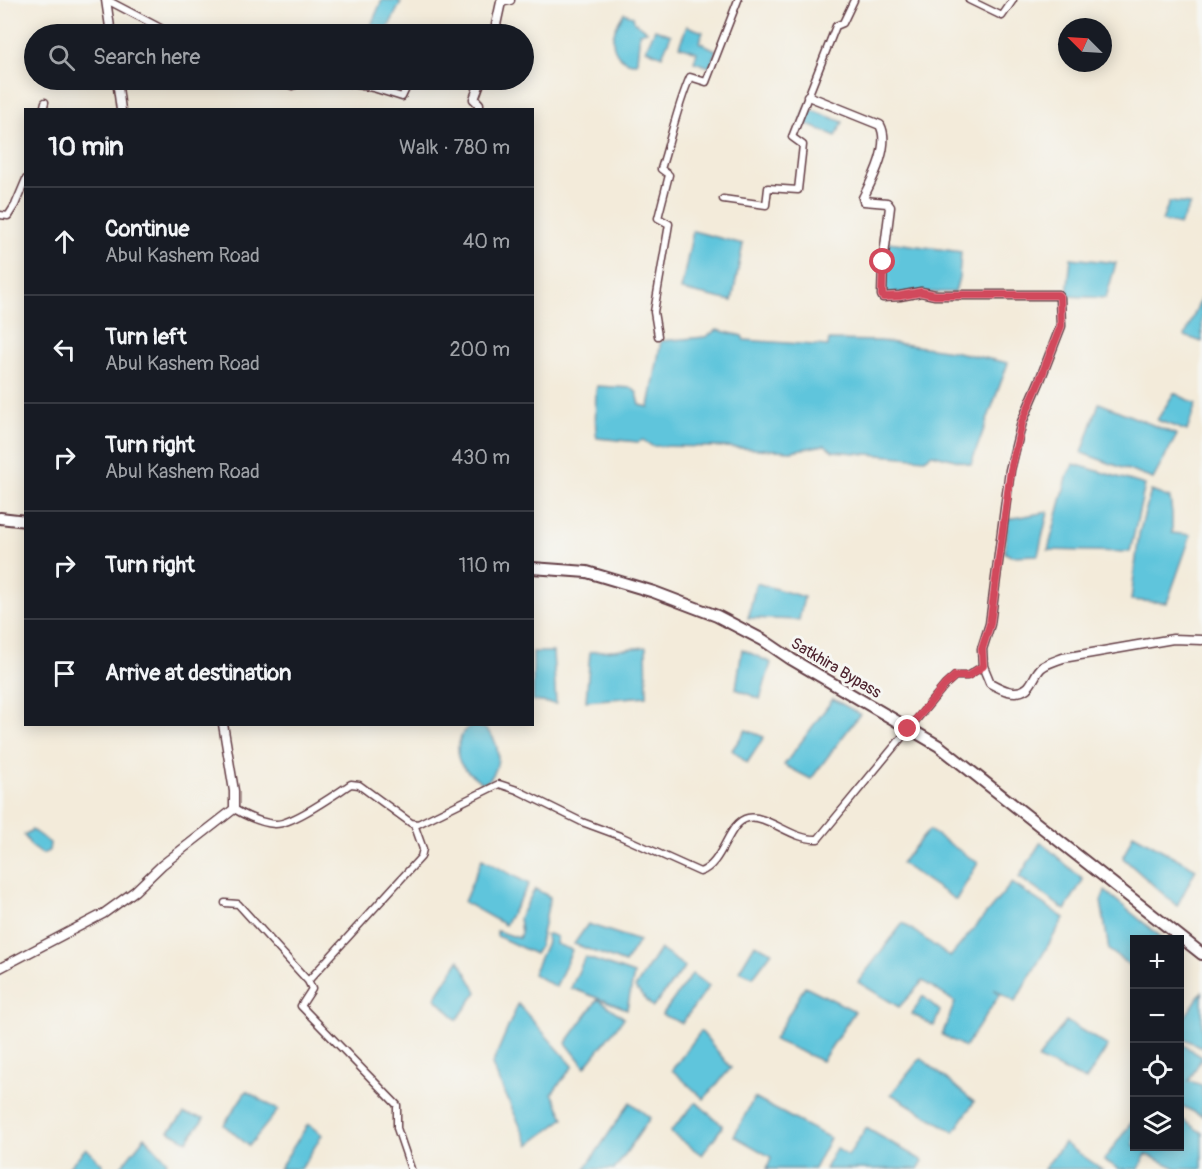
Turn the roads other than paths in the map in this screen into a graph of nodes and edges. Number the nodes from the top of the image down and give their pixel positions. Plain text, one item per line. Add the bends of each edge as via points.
1 (106, 0) edge
2 (504, 0) edge
3 (738, 0) edge
4 (854, 0) edge
5 (969, 0) edge
6 (1013, 0) edge
7 (110, 24) edge
8 (153, 24) edge
9 (496, 24) edge
10 (118, 90) edge
11 (379, 90) edge
12 (406, 90) edge
13 (477, 90) edge
14 (808, 96) junction
15 (45, 102) dead end
16 (44, 108) edge
17 (121, 108) edge
18 (479, 108) edge
19 (24, 184) edge
20 (723, 199) dead end
21 (0, 215) edge
22 (658, 336) dead end
23 (0, 518) edge
24 (24, 521) edge
25 (534, 568) edge
26 (1202, 640) edge
27 (983, 666) junction
28 (223, 726) edge
29 (908, 729) junction
30 (234, 809) junction
31 (414, 824) junction
32 (225, 903) dead end
33 (1202, 954) edge
34 (0, 968) edge
35 (308, 981) junction
36 (411, 1169) edge

1 - 7 street
1 - 8 street
2 - 9 street
3 - 22 street via 706,82 690,77 677,107 661,169 669,176 658,218 669,224 654,312
4 - 14 street via 843,24 836,26
5 - 6 street via 1002,16
10 - 17 street
11 - 12 street via 402,98
13 - 18 street via 474,99
14 - 20 street via 792,137 803,145 798,190 768,188 766,205
14 - 27 street via 880,125 883,130 884,141 874,177 862,198 890,207 883,297 921,292 1037,294 1060,298 1061,326 1022,422 1011,470 990,624 982,649
15 - 16 street
19 - 21 street via 8,216
23 - 24 highway
25 - 29 highway, Satkhira Bypass via 587,573 654,592 717,616
26 - 27 street via 1164,640 1063,658 1040,669 1027,688 1018,692 990,683
27 - 29 street via 968,676 955,676
28 - 30 street
29 - 31 street via 818,839 748,818 738,823 717,859 700,872 503,785 495,785
29 - 33 highway, Satkhira Bypass via 962,763
30 - 31 street via 278,824 354,784
30 - 34 street via 103,914
31 - 35 street via 423,849 420,857
32 - 35 street via 238,904
35 - 36 street via 312,989 301,1006 397,1105 397,1128

